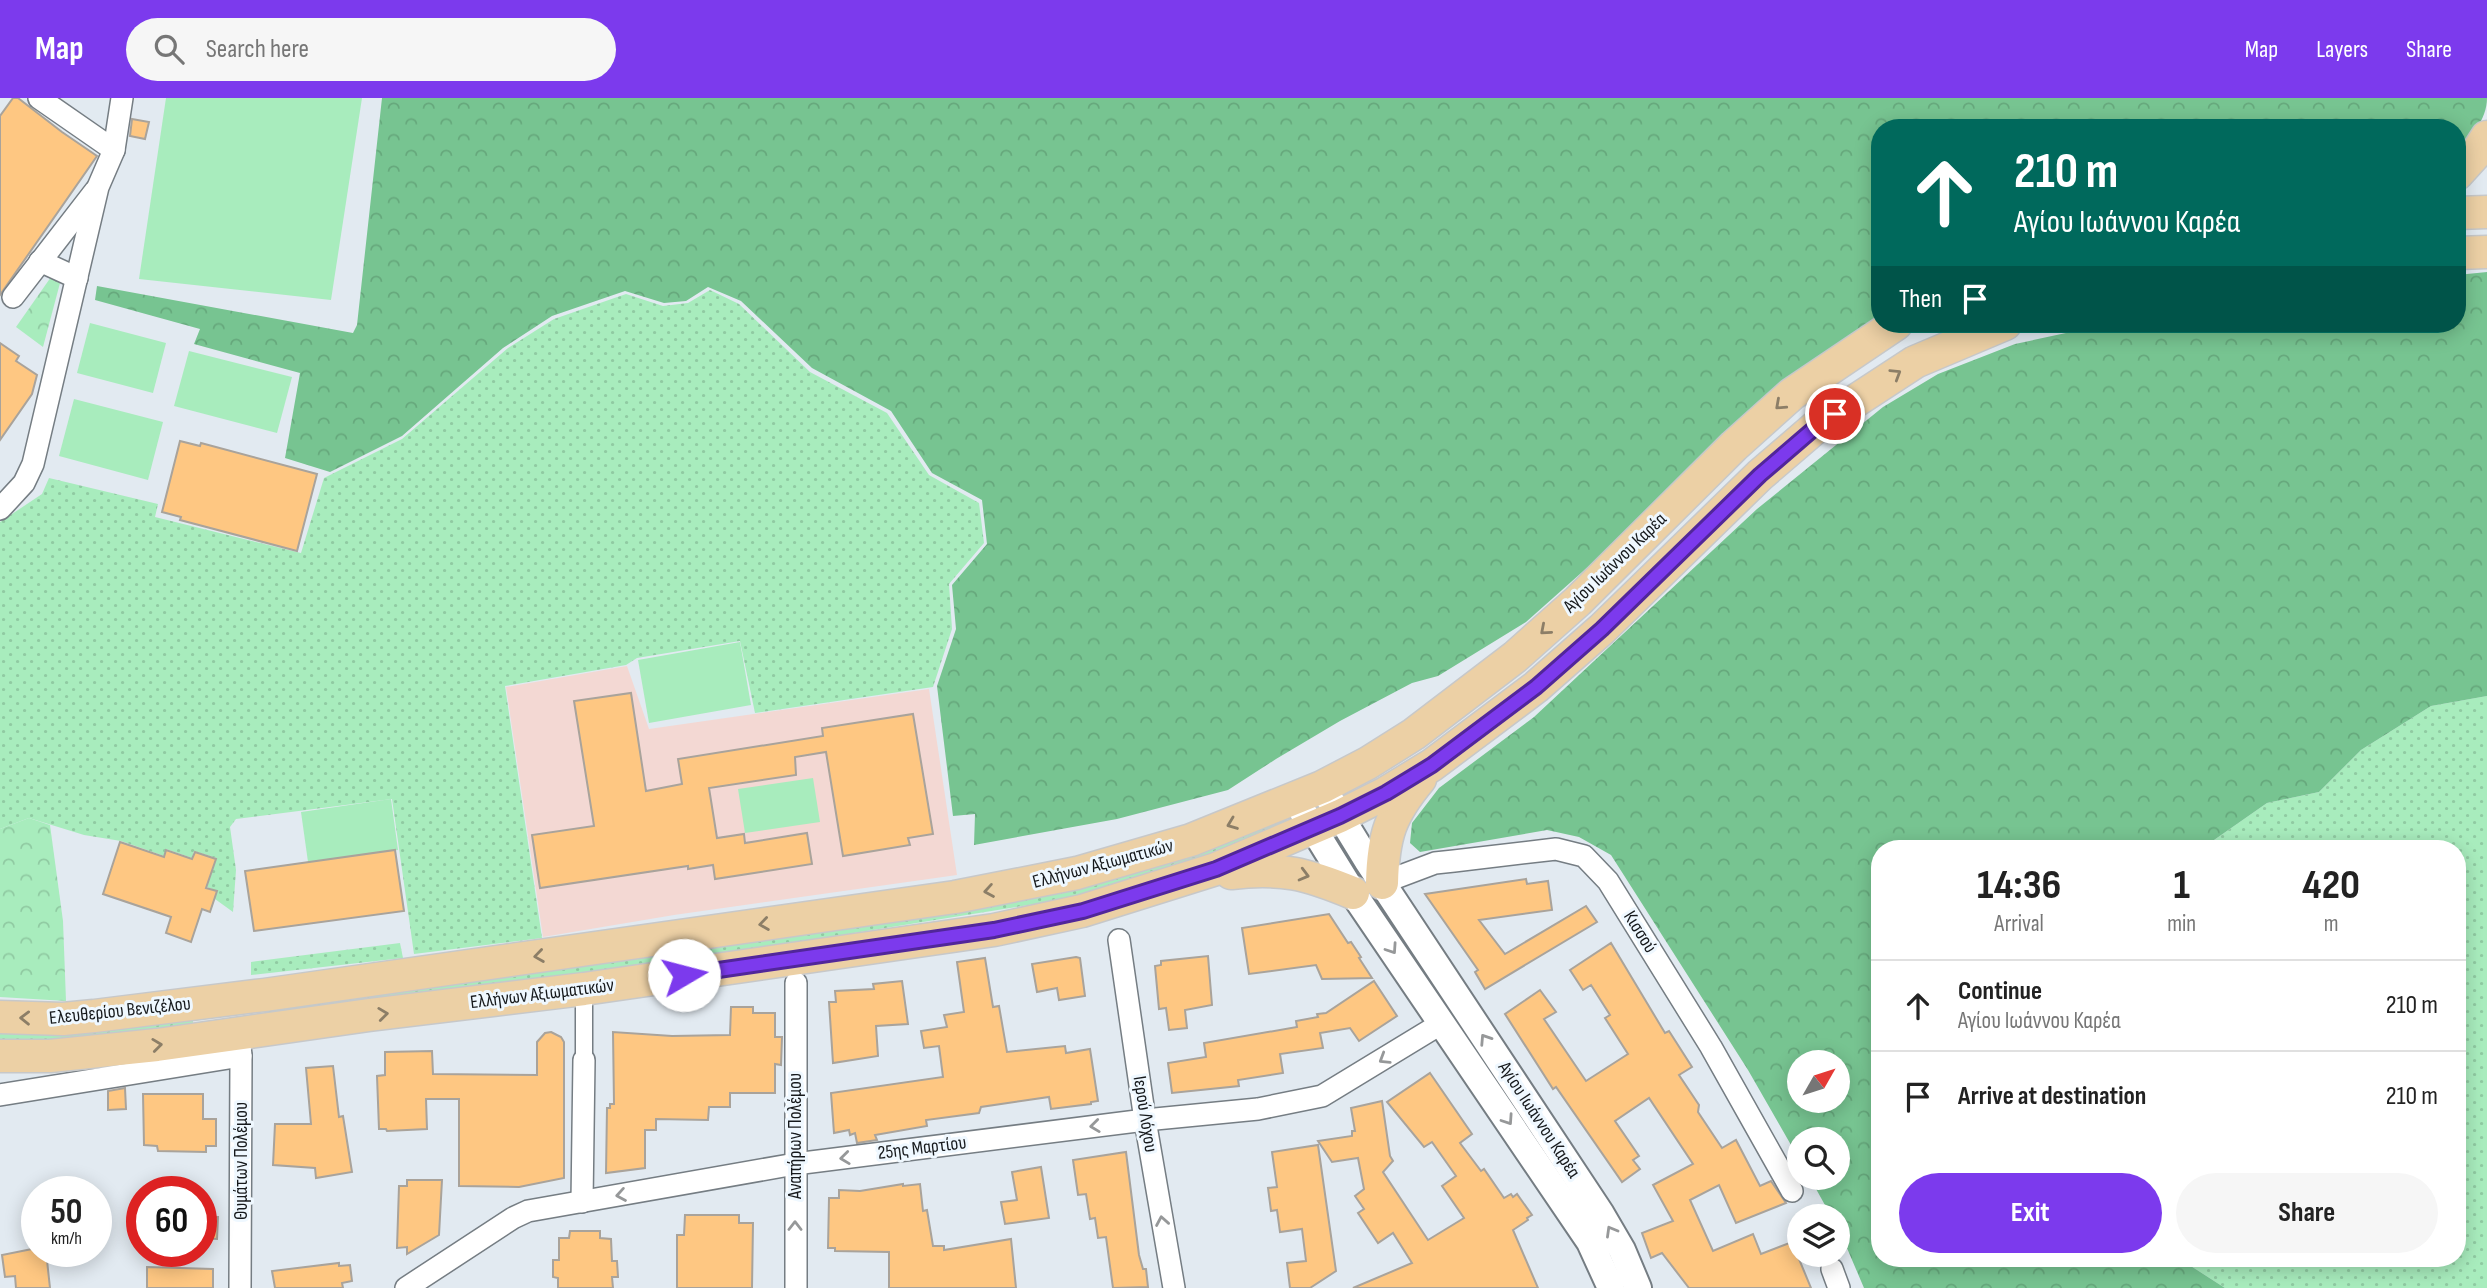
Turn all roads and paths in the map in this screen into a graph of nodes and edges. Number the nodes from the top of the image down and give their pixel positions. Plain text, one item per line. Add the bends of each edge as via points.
1 (39, 98) edge
2 (122, 98) edge
3 (2487, 137) edge
4 (114, 150) junction
5 (2466, 164) edge
6 (98, 187) junction
7 (2487, 212) edge
8 (2466, 213) edge
9 (2487, 252) edge
10 (2466, 253) edge
11 (40, 261) junction
12 (77, 278) junction
13 (13, 298) dead end
14 (1883, 333) edge
15 (1984, 333) edge
16 (0, 509) edge
17 (1432, 765) junction
18 (1309, 793) junction
19 (1326, 822) junction
20 (1188, 878) junction
21 (1368, 888) junction
22 (1119, 940) dead end
23 (796, 983) dead end
24 (584, 989) junction
25 (239, 998) joint
26 (0, 1017) edge
27 (1442, 1023) junction
28 (240, 1045) junction
29 (0, 1056) edge
30 (583, 1060) joint
31 (90, 1065) junction
32 (0, 1094) edge
33 (1145, 1120) junction
34 (795, 1164) junction
35 (1792, 1191) dead end
36 (582, 1202) junction
37 (240, 1288) edge
38 (406, 1288) edge
39 (796, 1288) edge
40 (1174, 1288) edge
41 (1611, 1288) edge
42 (1638, 1288) edge

1 - 4 street
2 - 4 street
3 - 5 main road
4 - 6 street
6 - 11 street
6 - 12 street
7 - 8 main road
9 - 10 main road
11 - 12 street
11 - 13 street
12 - 16 street via 33,464 24,483
14 -> 18 main road, Αγίου Ιωάννου Καρέα via 1792,394 1515,657 1414,734
17 -> 15 main road, Αγίου Ιωάννου Καρέα via 1536,687 1602,629 1760,475 1817,426 1915,362
17 - 19 main road, Αγίου Ιωάννου Καρέα
17 - 21 main road via 1399,805
18 - 19 street, Αγίου Ιωάννου Καρέα
18 -> 25 main road, Ελλήνων Αξιωματικών via 1191,840 1014,887
19 - 20 main road, Ελλήνων Αξιωματικών
19 - 21 street, Αγίου Ιωάννου Καρέα
20 -> 21 main road via 1271,870
20 - 24 main road, Ελλήνων Αξιωματικών via 1083,911 994,930
21 -> 27 street, Αγίου Ιωάννου Καρέα
21 - 35 street, Κισσού via 1444,862 1556,849 1584,856 1608,881 1711,1047
42 -> 21 street, Αγίου Ιωάννου Καρέα via 1601,1214
22 - 33 street, Ιερού Λόχου
23 - 34 street, Αναπήρων Πολέμου
28 -> 24 main road, Ελλήνων Αξιωματικών
24 - 30 street
25 -> 26 main road, Ελευθερίου Βενιζέλου via 83,1017
27 -> 33 street, 25ης Μαρτίου via 1322,1096 1258,1109
27 -> 41 street, Αγίου Ιωάννου Καρέα via 1590,1242
28 - 31 main road, Ελλήνων Αξιωματικών
28 - 37 street, Θυµάτων Πολέµου
29 - 31 main road, Ελευθερίου Βενιζέλου via 50,1056
30 - 36 street
31 - 32 street, Ελλήνων Αξιωματικών
33 -> 34 street, 25ης Μαρτίου
40 -> 33 street, Ιερού Λόχου
34 -> 36 street, 25ης Μαρτίου
39 -> 34 street, Αναπήρων Πολέμου
36 - 38 street, 25ης Μαρτίου via 521,1214

